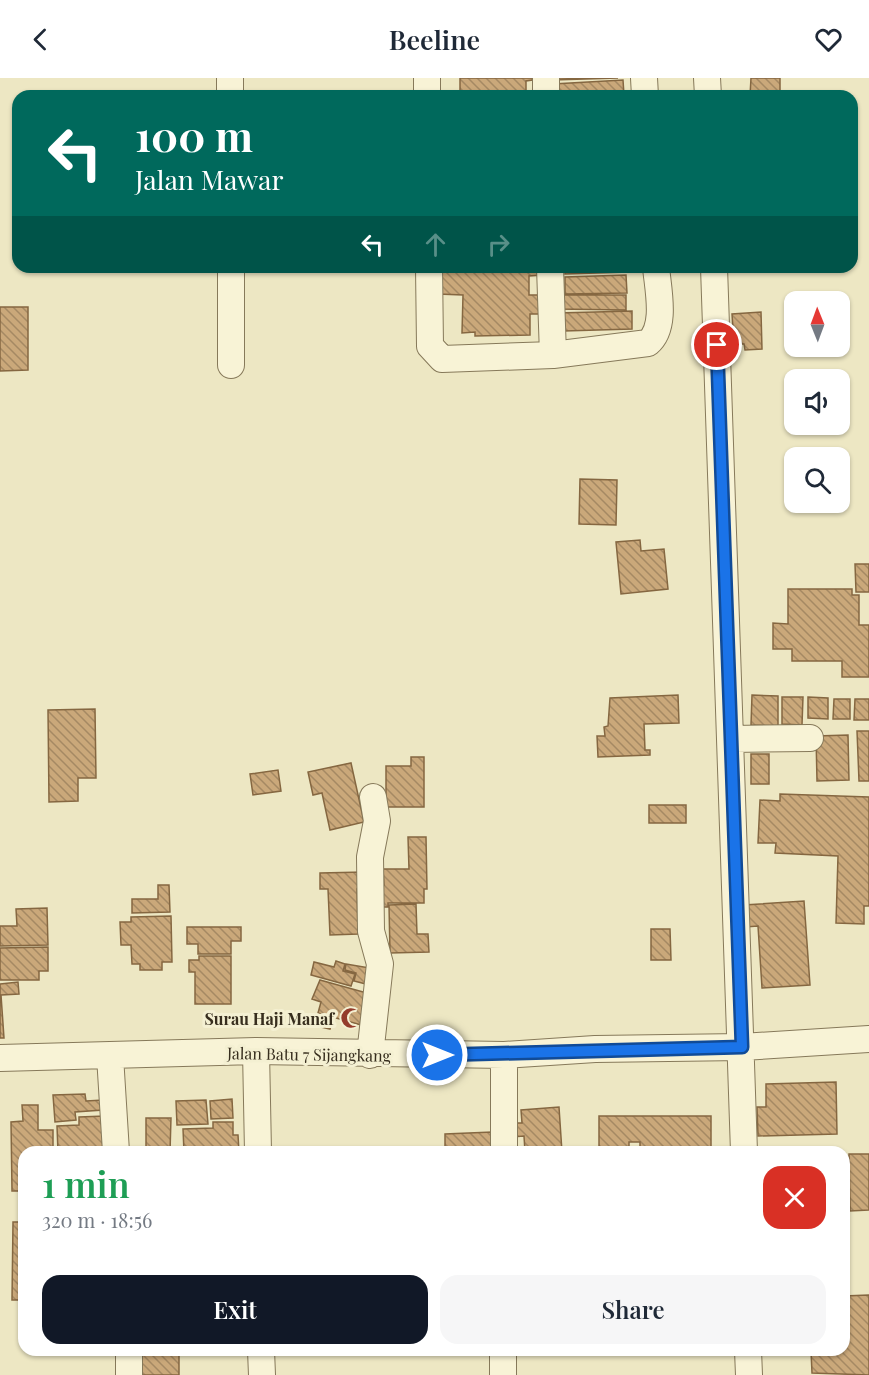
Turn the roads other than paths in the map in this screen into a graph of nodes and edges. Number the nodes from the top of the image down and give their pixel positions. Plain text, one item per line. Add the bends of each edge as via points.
1 (231, 273) edge
2 (429, 273) edge
3 (550, 273) edge
4 (656, 273) edge
5 (714, 273) edge
6 (553, 355) junction
7 (231, 365) dead end
8 (810, 738) dead end
9 (731, 739) junction
10 (373, 798) dead end
11 (869, 1039) edge
12 (742, 1047) junction
13 (256, 1051) junction
14 (370, 1055) junction
15 (504, 1055) junction
16 (110, 1056) junction
17 (0, 1058) edge
18 (116, 1146) edge
19 (258, 1146) edge
20 (504, 1146) edge
21 (744, 1146) edge
22 (129, 1356) edge
23 (261, 1356) edge
24 (503, 1356) edge
25 (748, 1356) edge
26 (129, 1375) edge
27 (261, 1375) edge
28 (503, 1375) edge
29 (749, 1375) edge

1 - 7 street
2 - 6 street via 430,346 442,359
3 - 6 street
4 - 6 street via 659,313 655,337 648,343
5 - 9 street
8 - 9 street
9 - 12 street
10 - 14 street via 376,821 370,857 371,931 380,964
11 - 12 street, Jalan Batu 7 Sijangkang
12 - 15 street, Jalan Batu 7 Sijangkang
12 - 21 street
13 - 14 street, Jalan Batu 7 Sijangkang
13 - 16 street, Jalan Batu 7 Sijangkang
13 - 19 street
14 - 15 street, Jalan Batu 7 Sijangkang
15 - 20 street
16 - 17 street, Jalan Batu 7 Sijangkang
16 - 18 street
22 - 26 street
23 - 27 street
24 - 28 street
25 - 29 street

